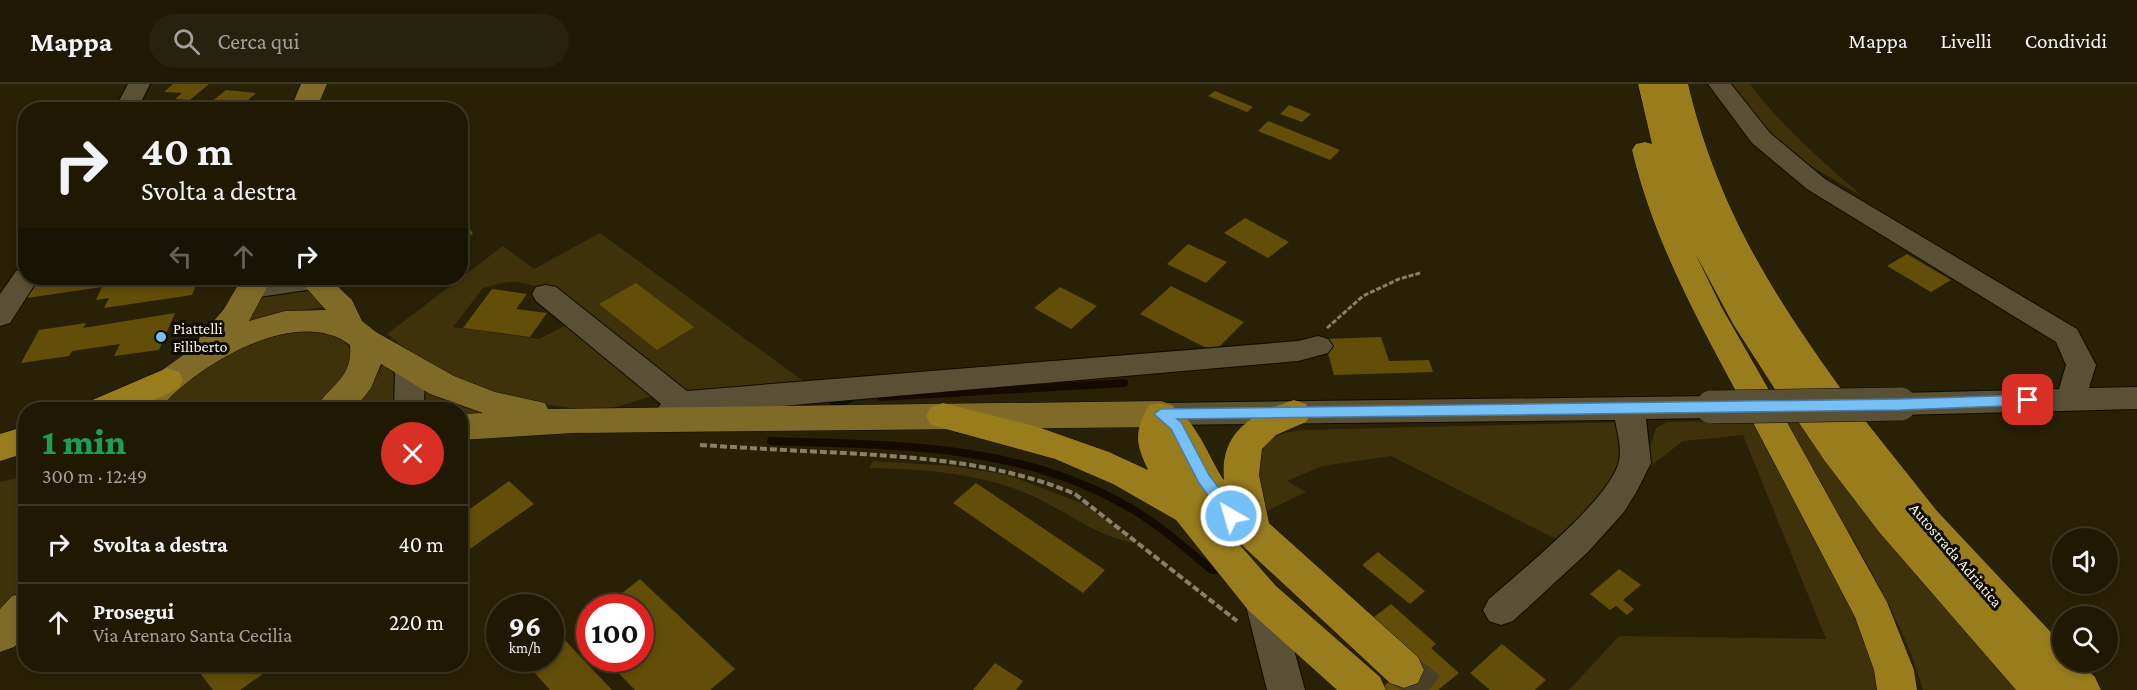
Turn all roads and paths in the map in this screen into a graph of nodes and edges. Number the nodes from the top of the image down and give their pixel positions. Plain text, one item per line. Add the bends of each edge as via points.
1 (140, 84) edge
2 (314, 84) edge
3 (1632, 84) edge
4 (1651, 84) edge
5 (1675, 84) edge
6 (1719, 84) edge
7 (130, 102) edge
8 (306, 102) edge
9 (1420, 273) dead end
10 (21, 285) edge
11 (254, 285) edge
12 (319, 285) edge
13 (546, 294) dead end
14 (0, 315) edge
15 (357, 334) junction
16 (1318, 346) joint
17 (199, 359) junction
18 (410, 368) junction
19 (167, 380) junction
20 (2137, 398) edge
21 (2071, 399) junction
22 (119, 402) edge
23 (146, 402) edge
24 (339, 402) edge
25 (410, 402) edge
26 (1818, 405) junction
27 (1628, 408) junction
28 (672, 412) junction
29 (1294, 412) junction
30 (1161, 414) junction
31 (943, 416) junction
32 (573, 420) junction
33 (468, 427) edge
34 (18, 442) edge
35 (690, 444) dead end
36 (18, 449) edge
37 (0, 450) edge
38 (1190, 512) junction
39 (1252, 531) junction
40 (1262, 598) junction
41 (1501, 610) dead end
42 (18, 616) edge
43 (1239, 630) dead end
44 (0, 635) edge
45 (1404, 670) tunnel mouth
46 (1286, 690) edge
47 (1366, 690) edge
48 (1898, 690) edge
49 (2042, 690) edge
50 (2080, 690) edge

1 - 7 street
2 - 8 main road
3 - 48 highway via 1648,167 1691,276 1873,614
4 - 26 highway, Autostrada Adriatica via 1670,161 1719,271 1750,325
5 - 26 highway, Autostrada Adriatica via 1694,159 1729,238
6 - 21 street via 1761,138 1816,184 2067,336 2080,365
9 - 16 path via 1363,296 1319,335
10 - 14 street
11 - 17 main road via 236,316
12 - 15 main road via 341,307
13 - 28 street
15 - 17 main road via 336,323 304,320 268,325 232,339
15 - 18 main road
15 - 24 main road via 368,353 365,368
16 - 28 street
17 - 19 main road
18 - 25 street
18 - 32 main road via 491,403
19 - 22 highway
19 - 23 main road
20 - 21 street
21 - 27 street, bridge
26 - 49 highway, Autostrada Adriatica via 1884,511
26 - 50 highway, Autostrada Adriatica
27 - 29 street
27 - 41 street via 1636,461 1613,501 1588,531
28 - 31 main road
28 - 32 main road
29 - 30 street
29 - 39 highway via 1263,426 1241,456 1242,490
30 - 31 main road
30 - 38 highway via 1154,434 1155,448
30 - 39 highway via 1176,426 1217,499 1231,516
31 - 38 highway via 1085,455 1154,488
32 - 33 main road
34 - 37 highway
35 - 43 path via 927,459 1010,471 1049,482 1075,494 1237,618
36 - 37 highway
38 - 40 highway
39 - 45 highway
40 - 46 street
40 - 47 highway
42 - 44 main road

